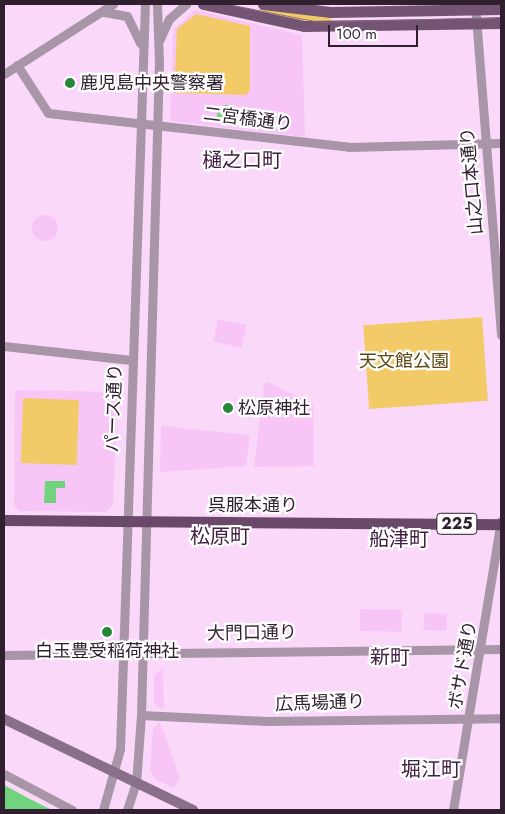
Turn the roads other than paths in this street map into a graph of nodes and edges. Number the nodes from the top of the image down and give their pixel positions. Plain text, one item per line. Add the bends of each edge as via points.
1 (104, 4) edge
2 (114, 4) edge
3 (144, 4) edge
4 (157, 4) edge
5 (186, 4) edge
6 (203, 4) edge
7 (263, 4) edge
8 (475, 7) edge
9 (501, 9) edge
10 (98, 14) junction
11 (476, 23) junction
12 (501, 23) edge
13 (158, 43) junction
14 (142, 51) junction
15 (17, 65) junction
16 (4, 74) edge
17 (139, 123) junction
18 (157, 125) junction
19 (485, 144) junction
20 (501, 144) edge
21 (501, 335) edge
22 (4, 346) edge
23 (131, 360) junction
24 (4, 520) edge
25 (127, 522) junction
26 (146, 522) junction
27 (501, 523) edge
28 (483, 646) junction
29 (501, 649) edge
30 (123, 652) junction
31 (142, 652) junction
32 (4, 655) edge
33 (141, 715) junction
34 (470, 717) junction
35 (501, 718) edge
36 (4, 719) edge
37 (4, 774) edge
38 (116, 774) junction
39 (136, 783) junction
40 (72, 810) edge
41 (103, 810) edge
42 (127, 810) edge
43 (193, 810) edge
44 (453, 810) edge

1 - 10 street
2 - 10 street
3 - 14 street, パース通り
4 - 13 street, パース通り
5 - 13 street via 169,19
6 - 11 main road via 304,26
7 - 8 main road via 335,12
8 - 9 main road
8 - 11 street, 山之口本通り
10 - 14 street via 110,10 127,16
10 - 15 street
11 - 12 main road
11 - 19 street, 山之口本通り
13 - 18 street, パース通り
14 - 17 street, パース通り
15 - 16 street
15 - 17 street, 二宮橋通り via 48,112
17 - 18 street, 二宮橋通り
17 - 23 street, パース通り
18 - 19 street, 二宮橋通り via 349,147
18 - 26 street, パース通り
19 - 20 street, 二宮橋通り
19 - 21 street, 山之口本通り
22 - 23 street
23 - 25 street, パース通り
24 - 25 highway, 呉服本通り / 225
25 - 26 highway, 呉服本通り / 225
25 - 30 street, パース通り
26 - 27 highway, 呉服本通り / 225
26 - 31 street, パース通り
27 - 28 street, ボサド通り
28 - 29 street, 大門口通り
28 - 31 street, 大門口通り
28 - 34 street, ボサド通り
30 - 31 street, 大門口通り
30 - 32 street, 大門口通り
30 - 38 street, パース通り
31 - 33 street, パース通り
33 - 34 street, 広馬場通り via 267,721
33 - 39 street, パース通り
34 - 35 street, 広馬場通り
34 - 44 street, ボサド通り
36 - 38 main road
37 - 40 street
38 - 39 main road
38 - 41 street, パース通り
39 - 42 street, パース通り
39 - 43 main road

